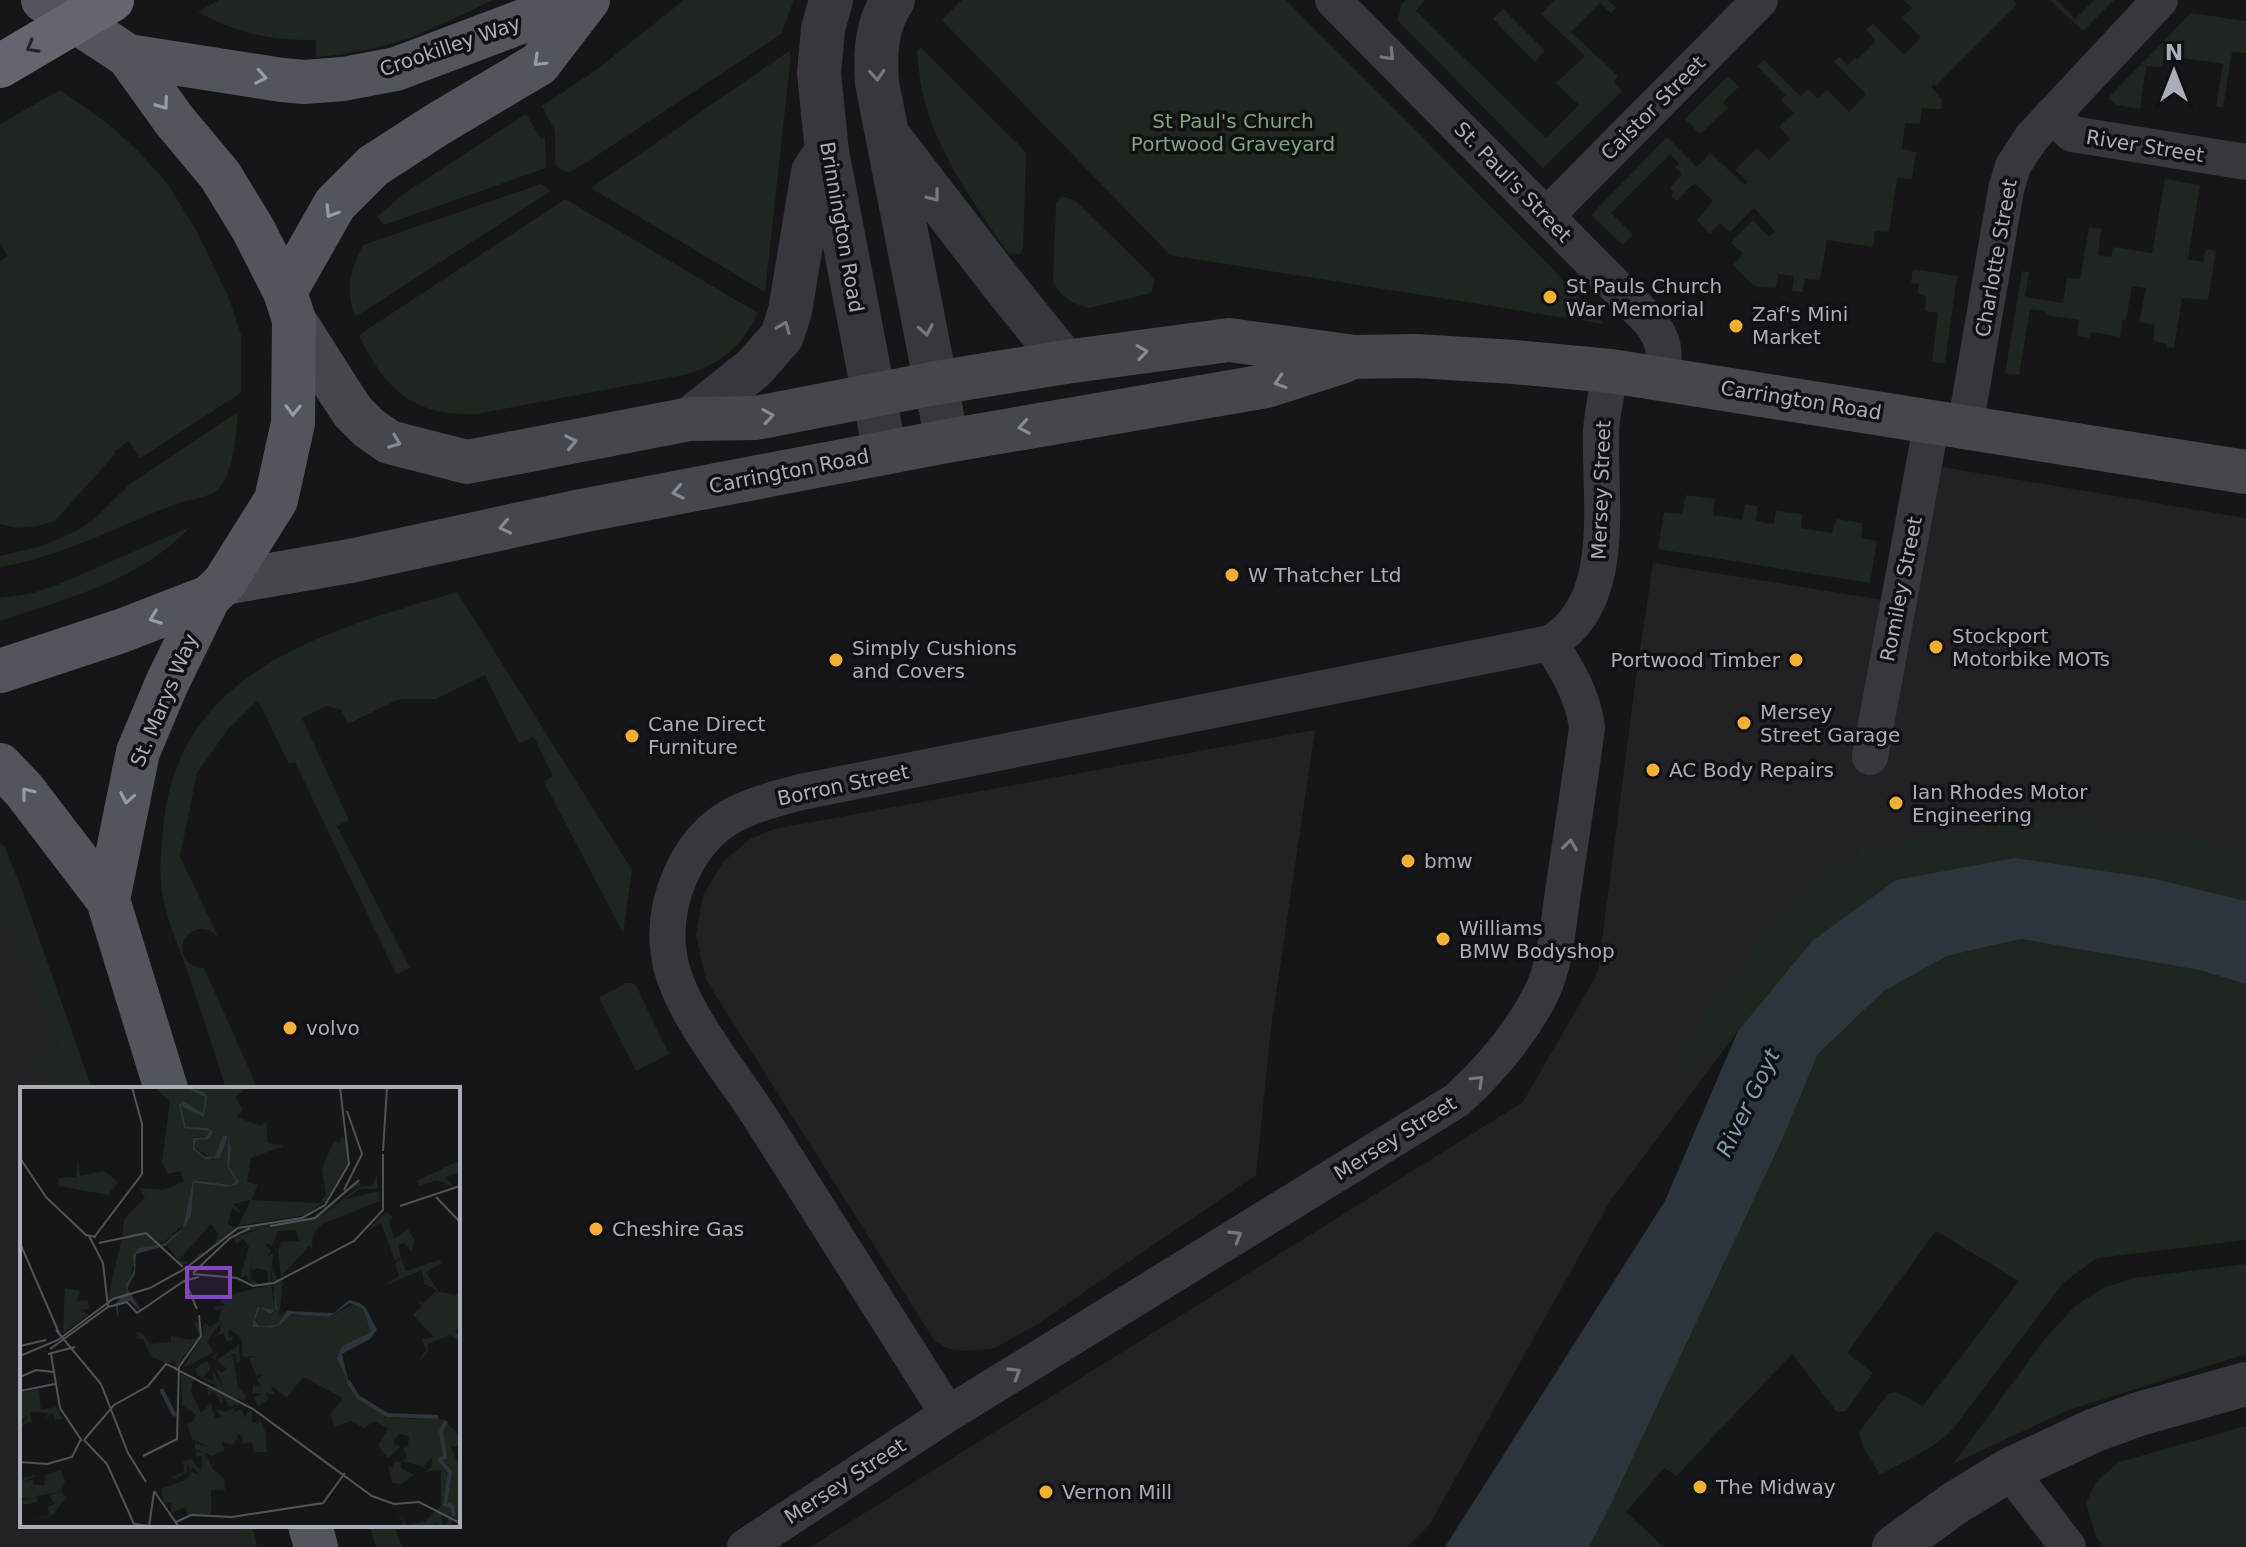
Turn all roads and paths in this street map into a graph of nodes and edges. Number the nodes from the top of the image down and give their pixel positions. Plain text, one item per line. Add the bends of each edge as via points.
1 (43, 0) edge
2 (112, 0) edge
3 (579, 0) edge
4 (588, 0) edge
5 (831, 0) edge
6 (893, 0) edge
7 (1760, 0) edge
8 (2160, 0) edge
9 (1347, 4) edge
10 (128, 56) junction
11 (0, 66) edge
12 (2052, 115) junction
13 (887, 134) junction
14 (827, 152) junction
15 (2246, 162) edge
16 (1546, 216) junction
17 (290, 306) junction
18 (1354, 357) junction
19 (1065, 362) junction
20 (1611, 371) junction
21 (1662, 378) junction
22 (936, 383) junction
23 (874, 395) junction
24 (690, 419) junction
25 (1949, 424) junction
26 (947, 441) junction
27 (885, 453) junction
28 (2246, 472) edge
29 (216, 590) junction
30 (1550, 643) junction
31 (0, 671) edge
32 (1870, 757) dead end
33 (0, 765) edge
34 (108, 900) junction
35 (165, 1087) edge
36 (2246, 1384) edge
37 (948, 1414) junction
38 (2009, 1470) junction
39 (311, 1527) edge
40 (316, 1547) edge
41 (745, 1547) edge
42 (1894, 1547) edge
43 (2068, 1547) edge

1 - 10 main road
2 -> 11 highway, bridge
10 -> 3 main road, Crookilley Way via 282,80 343,79 396,69
4 -> 17 main road via 539,64 373,166 335,204
5 - 14 street, Brinnington Road via 819,73
6 -> 13 street via 879,32 876,56
7 - 16 street, Caistor Street
8 - 12 street, Charlotte Street
9 -> 16 street, St. Paul's Street
10 -> 17 main road via 220,175
12 - 15 street, River Street via 2072,134
12 - 25 street, Charlotte Street via 2013,166
13 -> 19 street
13 -> 22 street
14 - 23 street, Brinnington Road
24 -> 14 street via 754,368 782,336 813,172
16 - 21 street, St. Paul's Street via 1660,334 1665,353
17 -> 24 main road, Carrington Road via 353,412 389,442 467,462
17 -> 29 main road, St. Marys Way via 293,423 276,500
19 -> 18 main road, Carrington Road via 1229,340
18 - 20 main road, Carrington Road via 1416,356
18 -> 26 main road, Carrington Road via 1266,386
19 - 22 main road, Carrington Road
20 - 21 main road, Carrington Road
20 - 30 street, Mersey Street via 1601,429 1600,563 1580,618
21 - 25 main road, Carrington Road
22 - 23 main road, Carrington Road
22 - 26 street
24 -> 23 main road, Carrington Road via 756,418
23 - 27 street, Brinnington Road
25 - 28 main road, Carrington Road
25 - 32 street, Romiley Street
26 - 27 main road, Carrington Road
27 -> 29 main road, Carrington Road via 581,511
29 -> 31 main road via 121,631
29 -> 34 main road, St. Marys Way via 138,752
37 -> 30 street, Mersey Street via 1457,1100 1508,1047 1549,972 1587,727 1585,710
30 - 37 street, Borron Street via 801,792 762,802 708,834 673,893 667,920 675,978 690,1012
34 -> 33 main road, St. Marys Way
34 - 35 main road, St. Marys Way
36 - 38 street via 2139,1414
37 - 41 street, Mersey Street
38 - 42 street
38 - 43 street
39 - 40 main road

